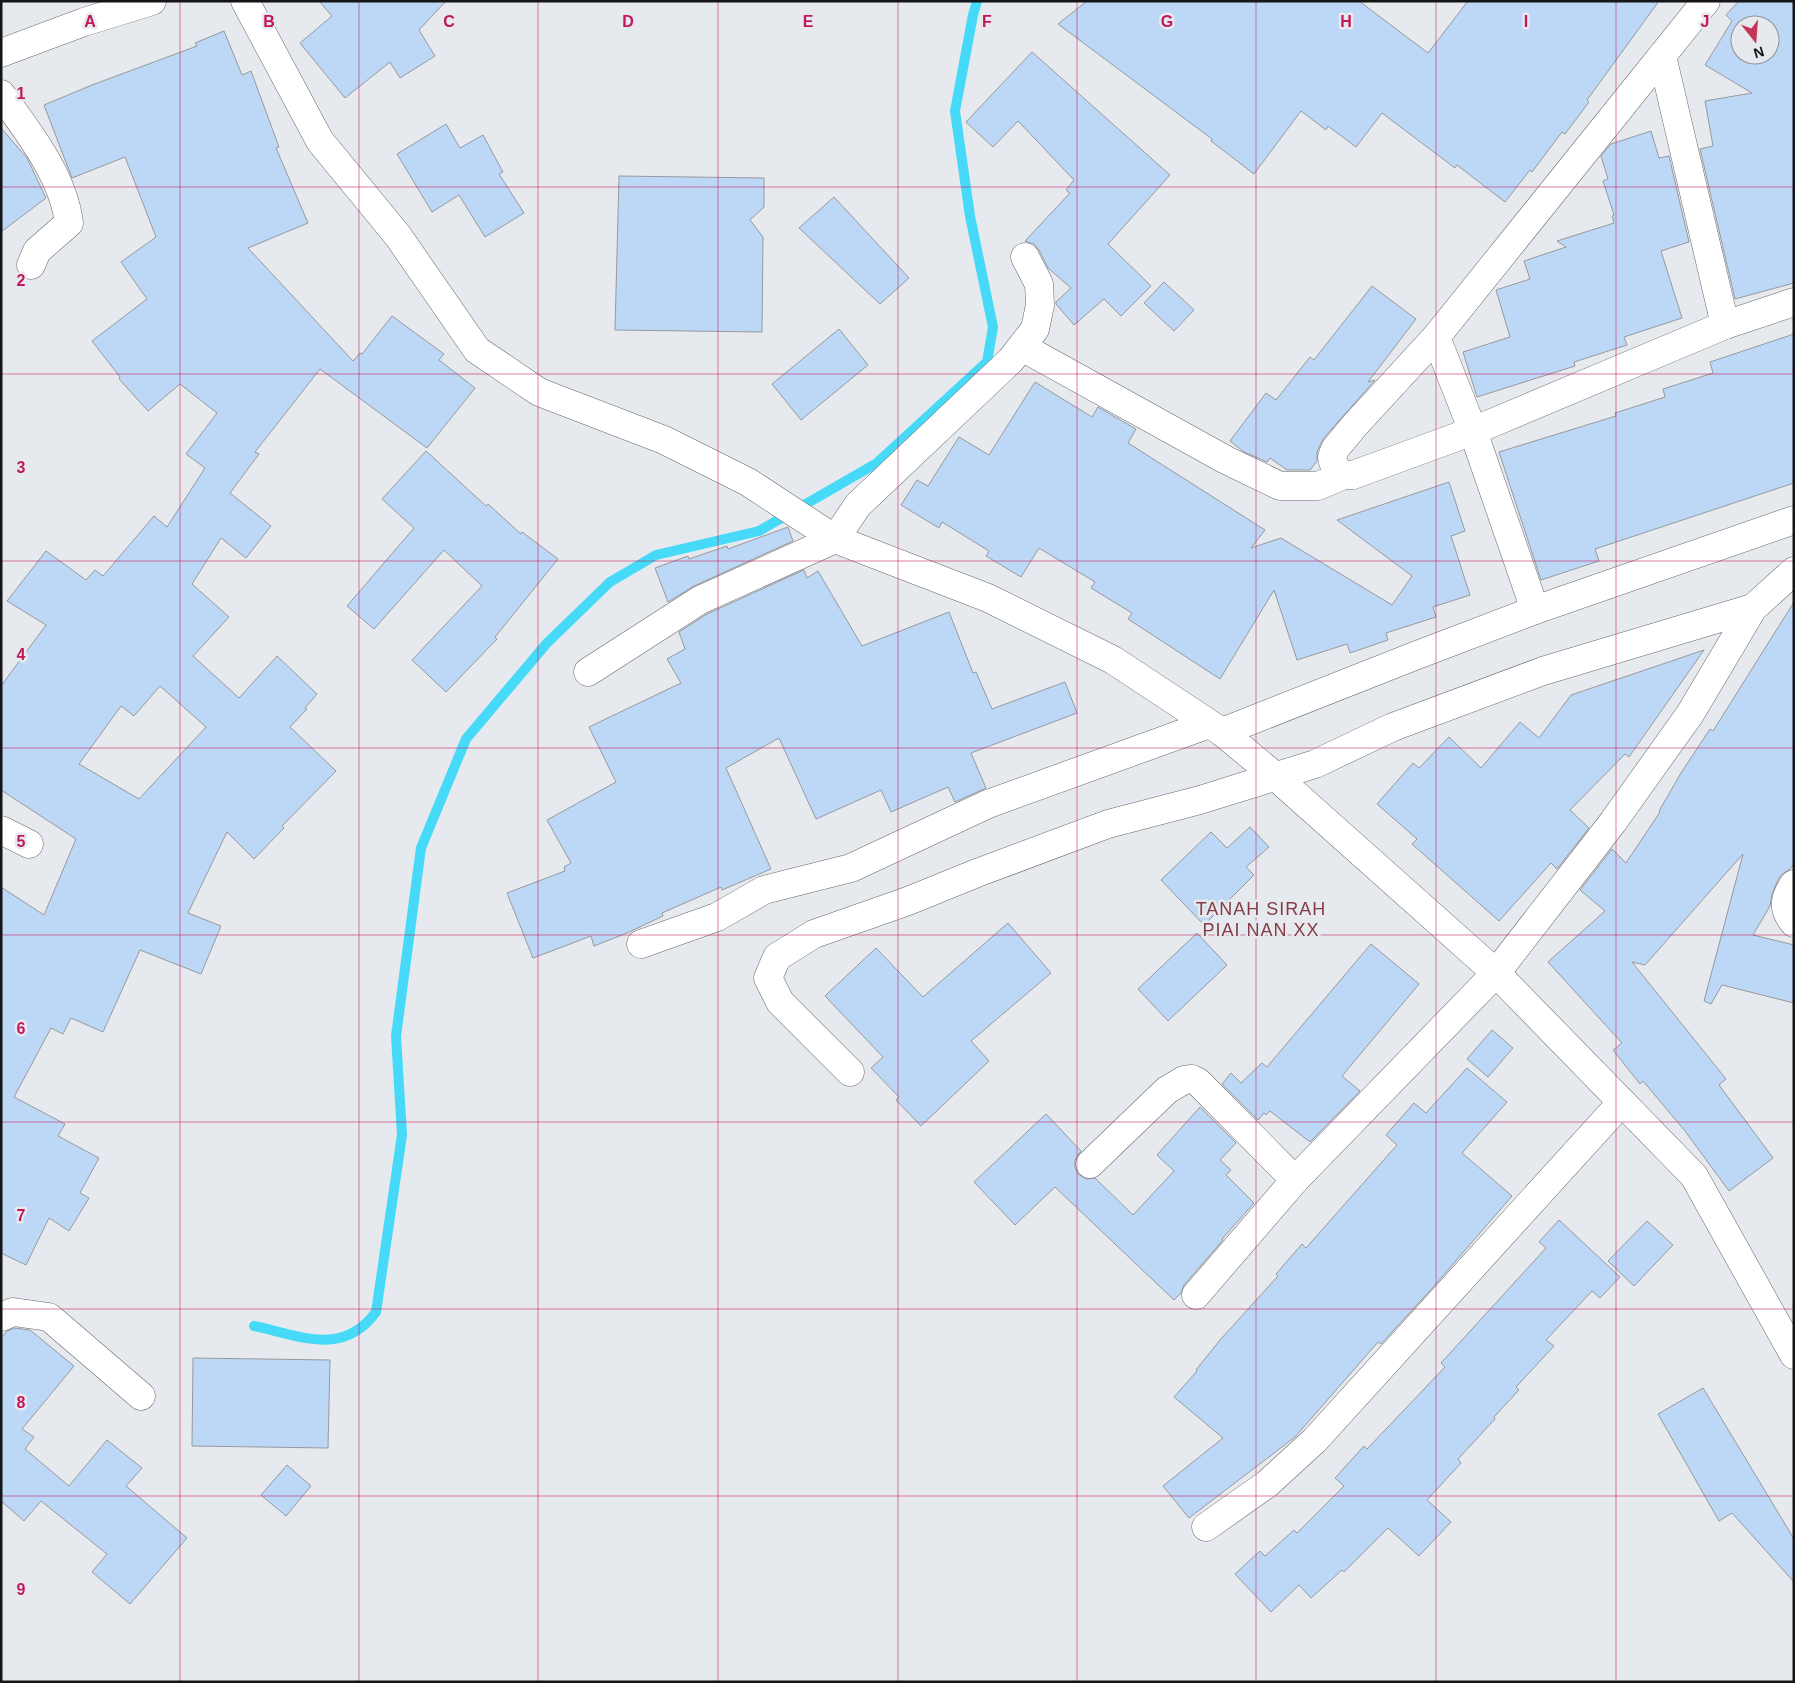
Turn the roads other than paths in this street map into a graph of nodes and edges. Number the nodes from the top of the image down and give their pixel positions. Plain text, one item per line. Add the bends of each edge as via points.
1 (152, 1) edge
2 (245, 1) edge
3 (1706, 1) edge
4 (1, 53) edge
5 (1662, 56) junction
6 (1, 94) edge
7 (1025, 257) dead end
8 (31, 265) dead end
9 (1794, 302) edge
10 (1725, 324) junction
11 (1436, 337) junction
12 (1022, 347) junction
13 (1474, 431) junction
14 (1344, 475) junction
15 (1794, 520) edge
16 (828, 534) junction
17 (1794, 571) edge
18 (1753, 608) junction
19 (1535, 610) junction
20 (588, 672) dead end
21 (1215, 728) junction
22 (1275, 776) junction
23 (1, 830) edge
24 (29, 844) dead end
25 (1794, 884) edge
26 (1794, 923) edge
27 (641, 944) dead end
28 (1496, 973) junction
29 (850, 1072) dead end
30 (1622, 1102) junction
31 (1090, 1164) dead end
32 (1295, 1180) junction
33 (1196, 1295) dead end
34 (1, 1317) edge
35 (1794, 1355) edge
36 (141, 1396) dead end
37 (1206, 1527) dead end

1 - 4 street
2 - 16 street via 320,141 398,236 477,350 539,392 664,440 748,482
3 - 5 street
5 - 10 street
5 - 11 street
6 - 8 street via 39,149 67,209 69,223 37,250
7 - 12 street via 1039,284 1040,305 1035,329
9 - 10 street
10 - 13 street
11 - 13 street
11 - 14 street via 1335,449 1333,462
12 - 14 street via 1226,460 1280,486 1318,486
12 - 16 street
13 - 14 street via 1353,475
13 - 19 street
15 - 19 street
16 - 20 street via 700,600
16 - 21 street via 988,598 1113,660
17 - 18 street
18 - 22 street via 1543,671 1393,727 1315,764
18 - 28 street via 1690,714 1613,822
19 - 21 street
21 - 22 street
21 - 27 street via 988,804 851,868 764,890 717,917
22 - 28 street
22 - 29 street via 1108,824 814,934 777,957 768,978 780,1002
23 - 24 street
25 - 26 street via 1785,905
28 - 30 street
28 - 32 street
30 - 35 street via 1694,1176
30 - 37 street via 1315,1440 1267,1484
31 - 32 street via 1166,1090 1192,1079
32 - 33 street
34 - 36 street via 13,1312 49,1317

